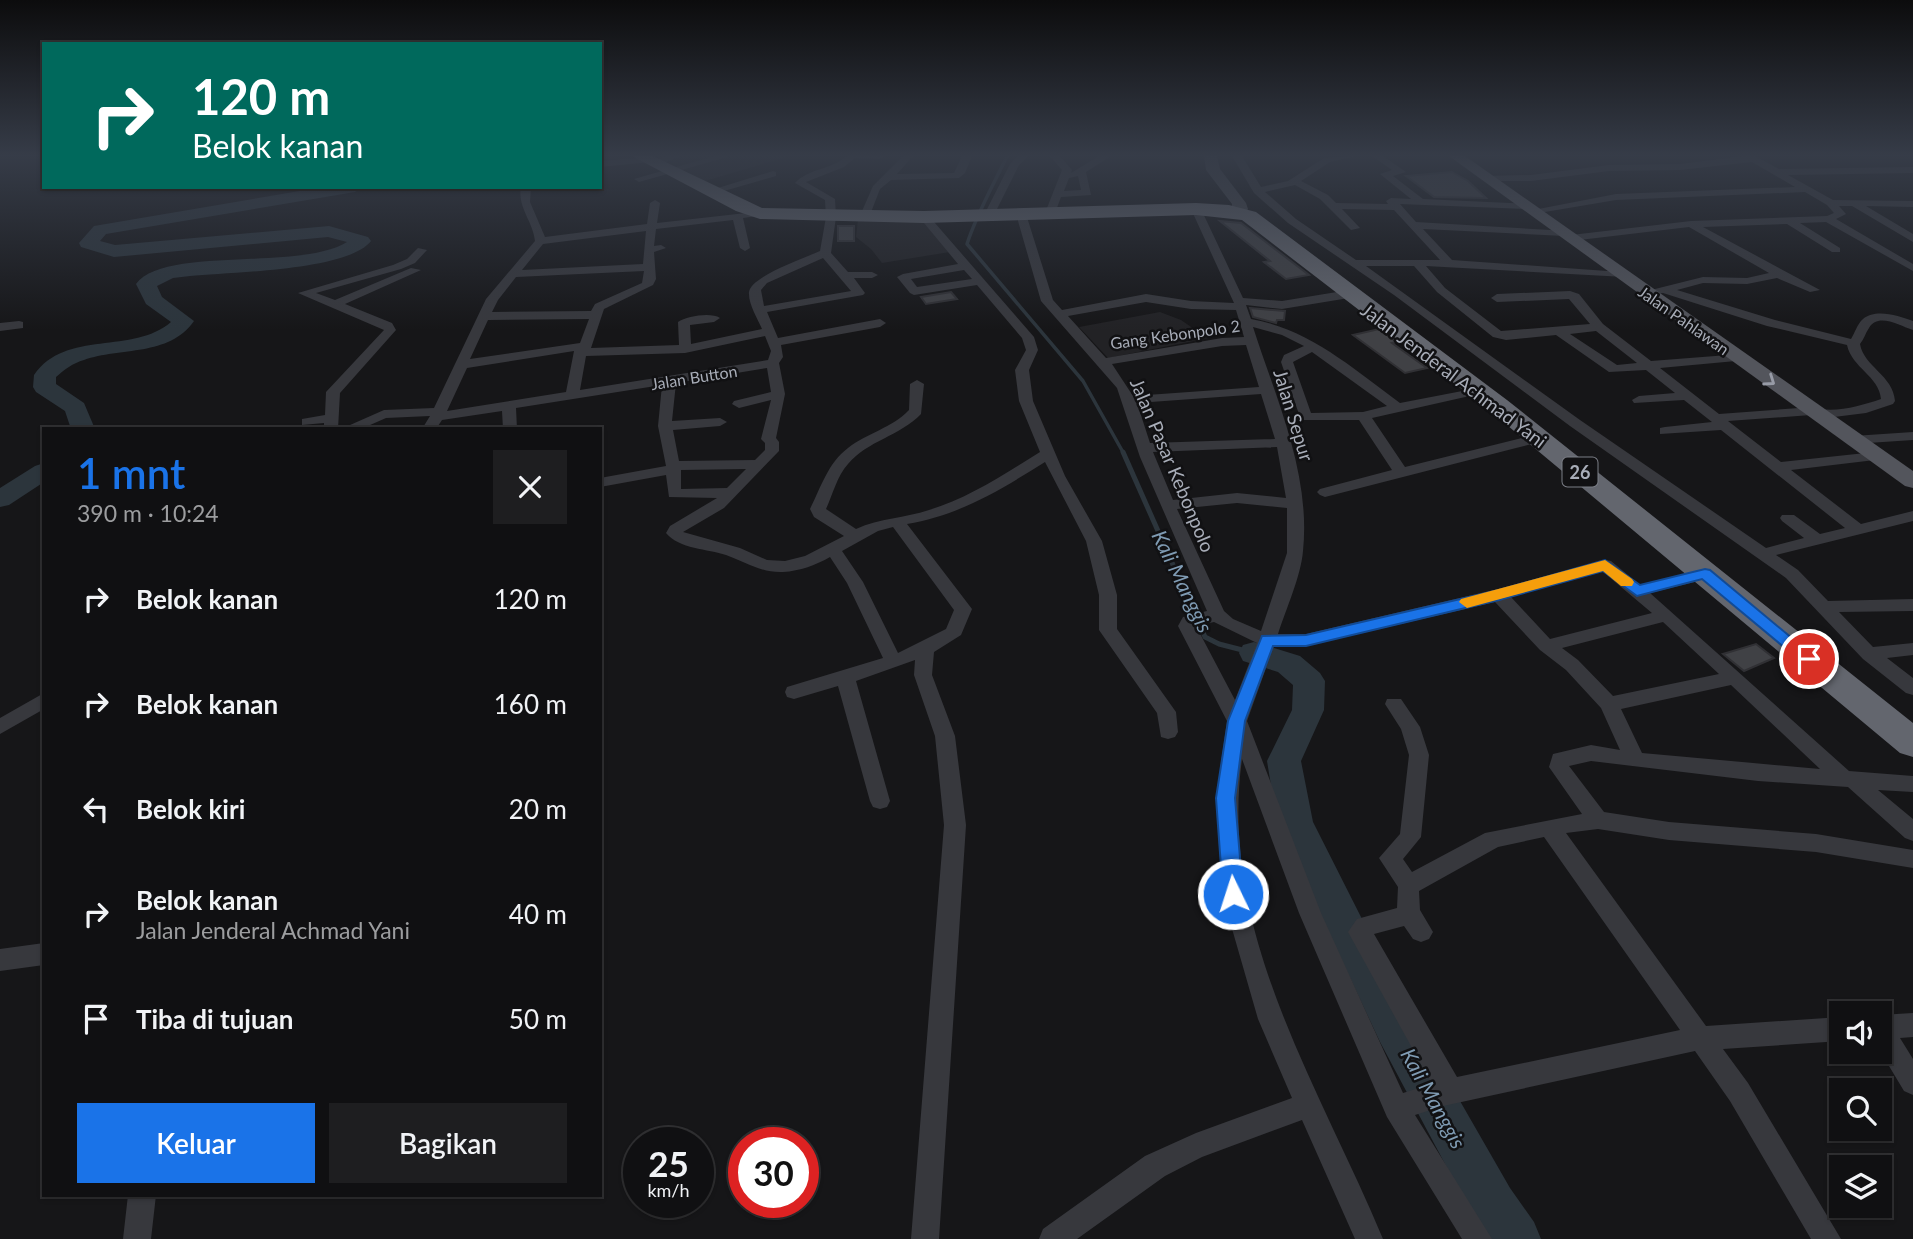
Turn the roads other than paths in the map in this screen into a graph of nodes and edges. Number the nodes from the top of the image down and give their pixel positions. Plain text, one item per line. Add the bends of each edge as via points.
1 (531, 214) edge
2 (653, 214) edge
3 (754, 214) edge
4 (775, 214) edge
5 (831, 214) edge
6 (866, 214) edge
7 (1021, 214) junction
8 (1026, 214) edge
9 (1198, 214) edge
10 (1242, 214) edge
11 (1284, 214) edge
12 (1341, 214) edge
13 (1402, 214) edge
14 (1537, 214) edge
15 (1840, 214) edge
16 (1871, 214) edge
17 (981, 215) joint
18 (737, 216) junction
19 (831, 217) junction
20 (864, 218) junction
21 (924, 218) junction
22 (1828, 219) junction
23 (1788, 220) junction
24 (1887, 223) junction
25 (1913, 223) edge
26 (1413, 225) junction
27 (1691, 225) junction
28 (1355, 228) dead end
29 (650, 229) junction
30 (1567, 236) junction
31 (1913, 239) edge
32 (540, 241) junction
33 (745, 248) dead end
34 (422, 250) dead end
35 (1836, 250) dead end
36 (825, 253) junction
37 (1416, 262) junction
38 (1353, 263) junction
39 (1449, 263) junction
40 (967, 266) junction
41 (648, 267) junction
42 (1912, 268) edge
43 (415, 270) dead end
44 (511, 274) junction
45 (1777, 274) junction
46 (845, 275) junction
47 (872, 275) dead end
48 (1621, 275) junction
49 (979, 281) junction
50 (1814, 290) dead end
51 (1656, 292) junction
52 (1349, 294) junction
53 (1497, 298) dead end
54 (335, 304) junction
55 (1239, 304) junction
56 (760, 310) junction
57 (1060, 314) junction
58 (595, 315) junction
59 (485, 316) junction
60 (714, 318) dead end
61 (1245, 322) junction
62 (880, 323) dead end
63 (19, 326) dead end
64 (1913, 326) edge
65 (0, 327) edge
66 (1599, 327) junction
67 (1558, 331) junction
68 (773, 337) junction
69 (1251, 341) junction
70 (1853, 343) junction
71 (1312, 347) junction
72 (582, 348) junction
73 (685, 349) junction
74 (1736, 357) junction
75 (1103, 362) junction
76 (772, 363) junction
77 (464, 364) junction
78 (1648, 365) junction
79 (669, 381) junction
80 (917, 384) dead end
81 (1267, 390) junction
82 (1478, 390) junction
83 (778, 394) junction
84 (572, 396) junction
85 (1689, 396) junction
86 (1128, 400) junction
87 (1639, 400) dead end
88 (739, 404) dead end
89 (509, 405) junction
90 (1399, 409) junction
91 (1815, 413) junction
92 (1363, 416) junction
93 (436, 419) edge
94 (307, 422) dead end
95 (720, 422) dead end
96 (1721, 422) junction
97 (331, 424) edge
98 (665, 426) junction
99 (353, 427) edge
100 (510, 427) edge
101 (1665, 431) dead end
102 (1913, 436) edge
103 (1538, 438) junction
104 (1853, 440) junction
105 (1284, 443) junction
106 (1143, 448) junction
107 (1047, 454) junction
108 (1875, 456) junction
109 (760, 464) junction
110 (1776, 467) junction
111 (673, 468) junction
112 (1399, 470) junction
113 (1913, 481) edge
114 (602, 483) edge
115 (1325, 492) dead end
116 (731, 493) junction
117 (1295, 504) junction
118 (1168, 505) junction
119 (1913, 516) edge
120 (1788, 518) dead end
121 (898, 523) junction
122 (1857, 529) junction
123 (855, 536) junction
124 (1816, 540) junction
125 (834, 551) junction
126 (1772, 551) dead end
127 (1705, 574) junction
128 (1637, 591) junction
129 (1499, 595) junction
130 (1913, 606) edge
131 (1824, 607) junction
132 (1666, 615) junction
133 (1208, 616) junction
134 (1546, 646) junction
135 (925, 647) junction
136 (1913, 649) edge
137 (1264, 651) junction
138 (1869, 654) junction
139 (897, 658) junction
140 (923, 675) junction
141 (845, 676) junction
142 (1734, 678) junction
143 (1913, 688) edge
144 (794, 692) dead end
145 (42, 701) edge
146 (1394, 704) dead end
147 (1609, 704) junction
148 (1237, 721) junction
149 (0, 727) edge
150 (1168, 732) dead end
151 (1913, 743) edge
152 (1635, 760) junction
153 (1848, 779) junction
154 (1913, 784) edge
155 (880, 801) dead end
156 (1598, 820) junction
157 (1549, 827) junction
158 (1913, 832) edge
159 (1913, 859) edge
160 (1409, 885) junction
161 (42, 954) edge
162 (0, 960) edge
163 (1913, 1025) edge
164 (1892, 1027) edge
165 (1829, 1030) edge
166 (1701, 1038) junction
167 (1892, 1048) edge
168 (1913, 1082) edge
169 (1447, 1092) junction
170 (1308, 1105) junction
171 (1401, 1106) junction
172 (142, 1197) edge
173 (137, 1239) edge
174 (925, 1239) edge
175 (1053, 1239) edge
176 (1369, 1239) edge
177 (1478, 1239) edge
178 (1827, 1239) edge

1 - 32 street via 541,228
2 - 29 street
3 - 18 street
4 - 19 highway, 26
5 - 19 street
6 - 20 street
7 - 8 highway, 26
7 - 17 highway, 26
7 - 57 street, Jalan Pasar Kebonpolo via 1047,301
9 - 55 street, Jalan Sepur
10 - 52 highway, Jalan Jenderal Achmad Yani / 26
11 - 38 street
12 - 28 street
13 - 26 street
14 - 30 main road, Jalan Pahlawan
15 - 22 street
16 - 24 street
17 - 21 highway, 26
18 - 29 street
18 - 33 street
19 - 20 highway, 26
19 - 36 street
20 - 21 highway, 26
21 - 40 street
22 - 23 street
22 - 42 street
23 - 27 street
23 - 35 street
24 - 25 street
24 - 31 street
26 - 30 street
26 - 39 street
27 - 30 street
27 - 45 street
29 - 32 street
29 - 41 street via 654,249
30 - 48 main road, Jalan Pahlawan
32 - 44 street
34 - 54 street via 397,267 304,293
36 - 46 street
36 - 56 street via 758,285 755,295
37 - 38 street
37 - 39 street
37 - 67 street via 1441,290 1492,332 1506,336
38 - 131 street via 1764,553
39 - 48 street
40 - 49 street
40 - 49 street via 903,277 914,291
41 - 44 street
41 - 58 street via 647,285 603,304
43 - 54 street
44 - 59 street
45 - 50 street
45 - 51 street via 1747,281 1703,280
46 - 47 street
46 - 56 street via 859,293
48 - 51 main road, Jalan Pahlawan
49 - 107 street via 1028,337 1032,350 1021,370
51 - 70 street
51 - 74 main road, Jalan Pahlawan
52 - 55 street via 1273,305
52 - 82 highway, Jalan Jenderal Achmad Yani / 26
53 - 66 street via 1570,295
54 - 97 street via 390,330 333,392
55 - 57 street via 1178,304 1146,298
55 - 61 street, Jalan Sepur
56 - 68 street
57 - 75 street, Jalan Pasar Kebonpolo
58 - 59 street
58 - 72 street
59 - 77 street
60 - 73 street via 684,323
61 - 69 street, Jalan Sepur
61 - 71 street via 1272,325
62 - 68 street
63 - 65 street
64 - 70 street via 1893,318 1872,318
66 - 67 street
66 - 78 street
67 - 78 street via 1614,369
68 - 73 street
68 - 76 street via 777,357
69 - 75 street, Gang Kebonpolo 2
69 - 81 street, Jalan Sepur
70 - 91 street via 1888,401 1866,409
71 - 90 street
71 - 92 street via 1287,362 1308,424
72 - 73 street via 586,353
72 - 77 street
72 - 84 street
74 - 78 street
74 -> 91 main road, Jalan Pahlawan
75 - 86 street, Jalan Pasar Kebonpolo
76 - 79 street, Jalan Button
76 - 83 street
77 - 93 street
78 - 85 street
79 - 84 street, Jalan Button
79 - 98 street
80 - 123 street via 916,411 842,460 818,509
81 - 86 street
81 - 105 street, Jalan Sepur
82 - 90 street
82 - 103 highway, Jalan Jenderal Achmad Yani / 26
83 - 88 street
83 - 109 street via 768,439 773,447
84 - 89 street, Jalan Button
85 - 87 street
85 - 96 street
86 - 106 street, Jalan Pasar Kebonpolo
89 - 93 street, Jalan Button
89 - 100 street
90 - 92 street
91 - 96 street
91 - 104 main road, Jalan Pahlawan
92 - 112 street
93 - 99 street, Jalan Button via 384,414
94 - 97 street
95 - 98 street
96 - 101 street
96 - 110 street
98 - 111 street
102 - 104 street
103 - 112 street via 1424,468
103 - 127 highway, Jalan Jenderal Achmad Yani / 26
104 - 108 main road, Jalan Pahlawan
105 - 106 street
105 - 117 street, Jalan Sepur
106 - 118 street, Jalan Pasar Kebonpolo
107 - 121 street via 969,499
107 - 150 street via 1094,541 1108,595 1108,630 1166,712
108 - 110 street
108 - 113 main road, Jalan Pahlawan
109 - 111 street
109 - 116 street
110 - 122 street
111 - 114 street
111 - 116 street via 674,494
112 - 115 street
116 - 125 street via 674,533 769,566 791,565
117 - 118 street via 1237,498
117 - 137 street, Jalan Sepur via 1295,553
118 - 133 street, Jalan Pasar Kebonpolo
119 - 122 street
120 - 124 street
121 - 123 street
121 - 135 street via 963,609 952,633
122 - 124 street
123 - 125 street
124 - 126 street
125 - 139 street
127 - 128 street
127 - 151 highway, Jalan Jenderal Achmad Yani / 26
128 - 129 street via 1605,565
128 - 132 street
129 - 134 street
129 - 137 street
130 - 131 street
131 - 138 street
132 - 134 street
132 - 142 street
133 - 137 street via 1245,632
133 - 148 street, Jalan Pasar Kebonpolo via 1189,621 1187,626
134 - 147 street via 1572,665
135 - 139 street
135 - 140 street
136 - 138 street
137 - 148 street, Jalan Sepur
138 - 143 street
139 - 140 street
139 - 141 street
140 - 174 street via 945,736 955,825
141 - 144 street
141 - 155 street
142 - 147 street
142 - 153 street
145 - 149 street
146 - 160 street via 1410,727 1419,755 1410,837 1390,858
147 - 152 street
148 - 170 street, Jalan Sepur via 1226,798 1233,894 1270,1019
148 - 171 street via 1310,913
152 - 153 street
152 - 156 street via 1591,753 1560,760 1559,767
153 - 154 street
153 - 158 street
156 - 157 street
156 - 159 street via 1816,843
157 - 160 street via 1493,839
157 - 166 street
160 - 169 street via 1405,900 1415,924 1365,926 1360,932
161 - 162 street
163 - 164 street
165 - 166 street
166 - 169 street
166 - 178 street via 1739,1092
167 - 168 street
169 - 171 street
170 - 175 street via 1155,1166
170 - 176 street, Jalan Sepur
171 - 177 street
172 - 173 street

